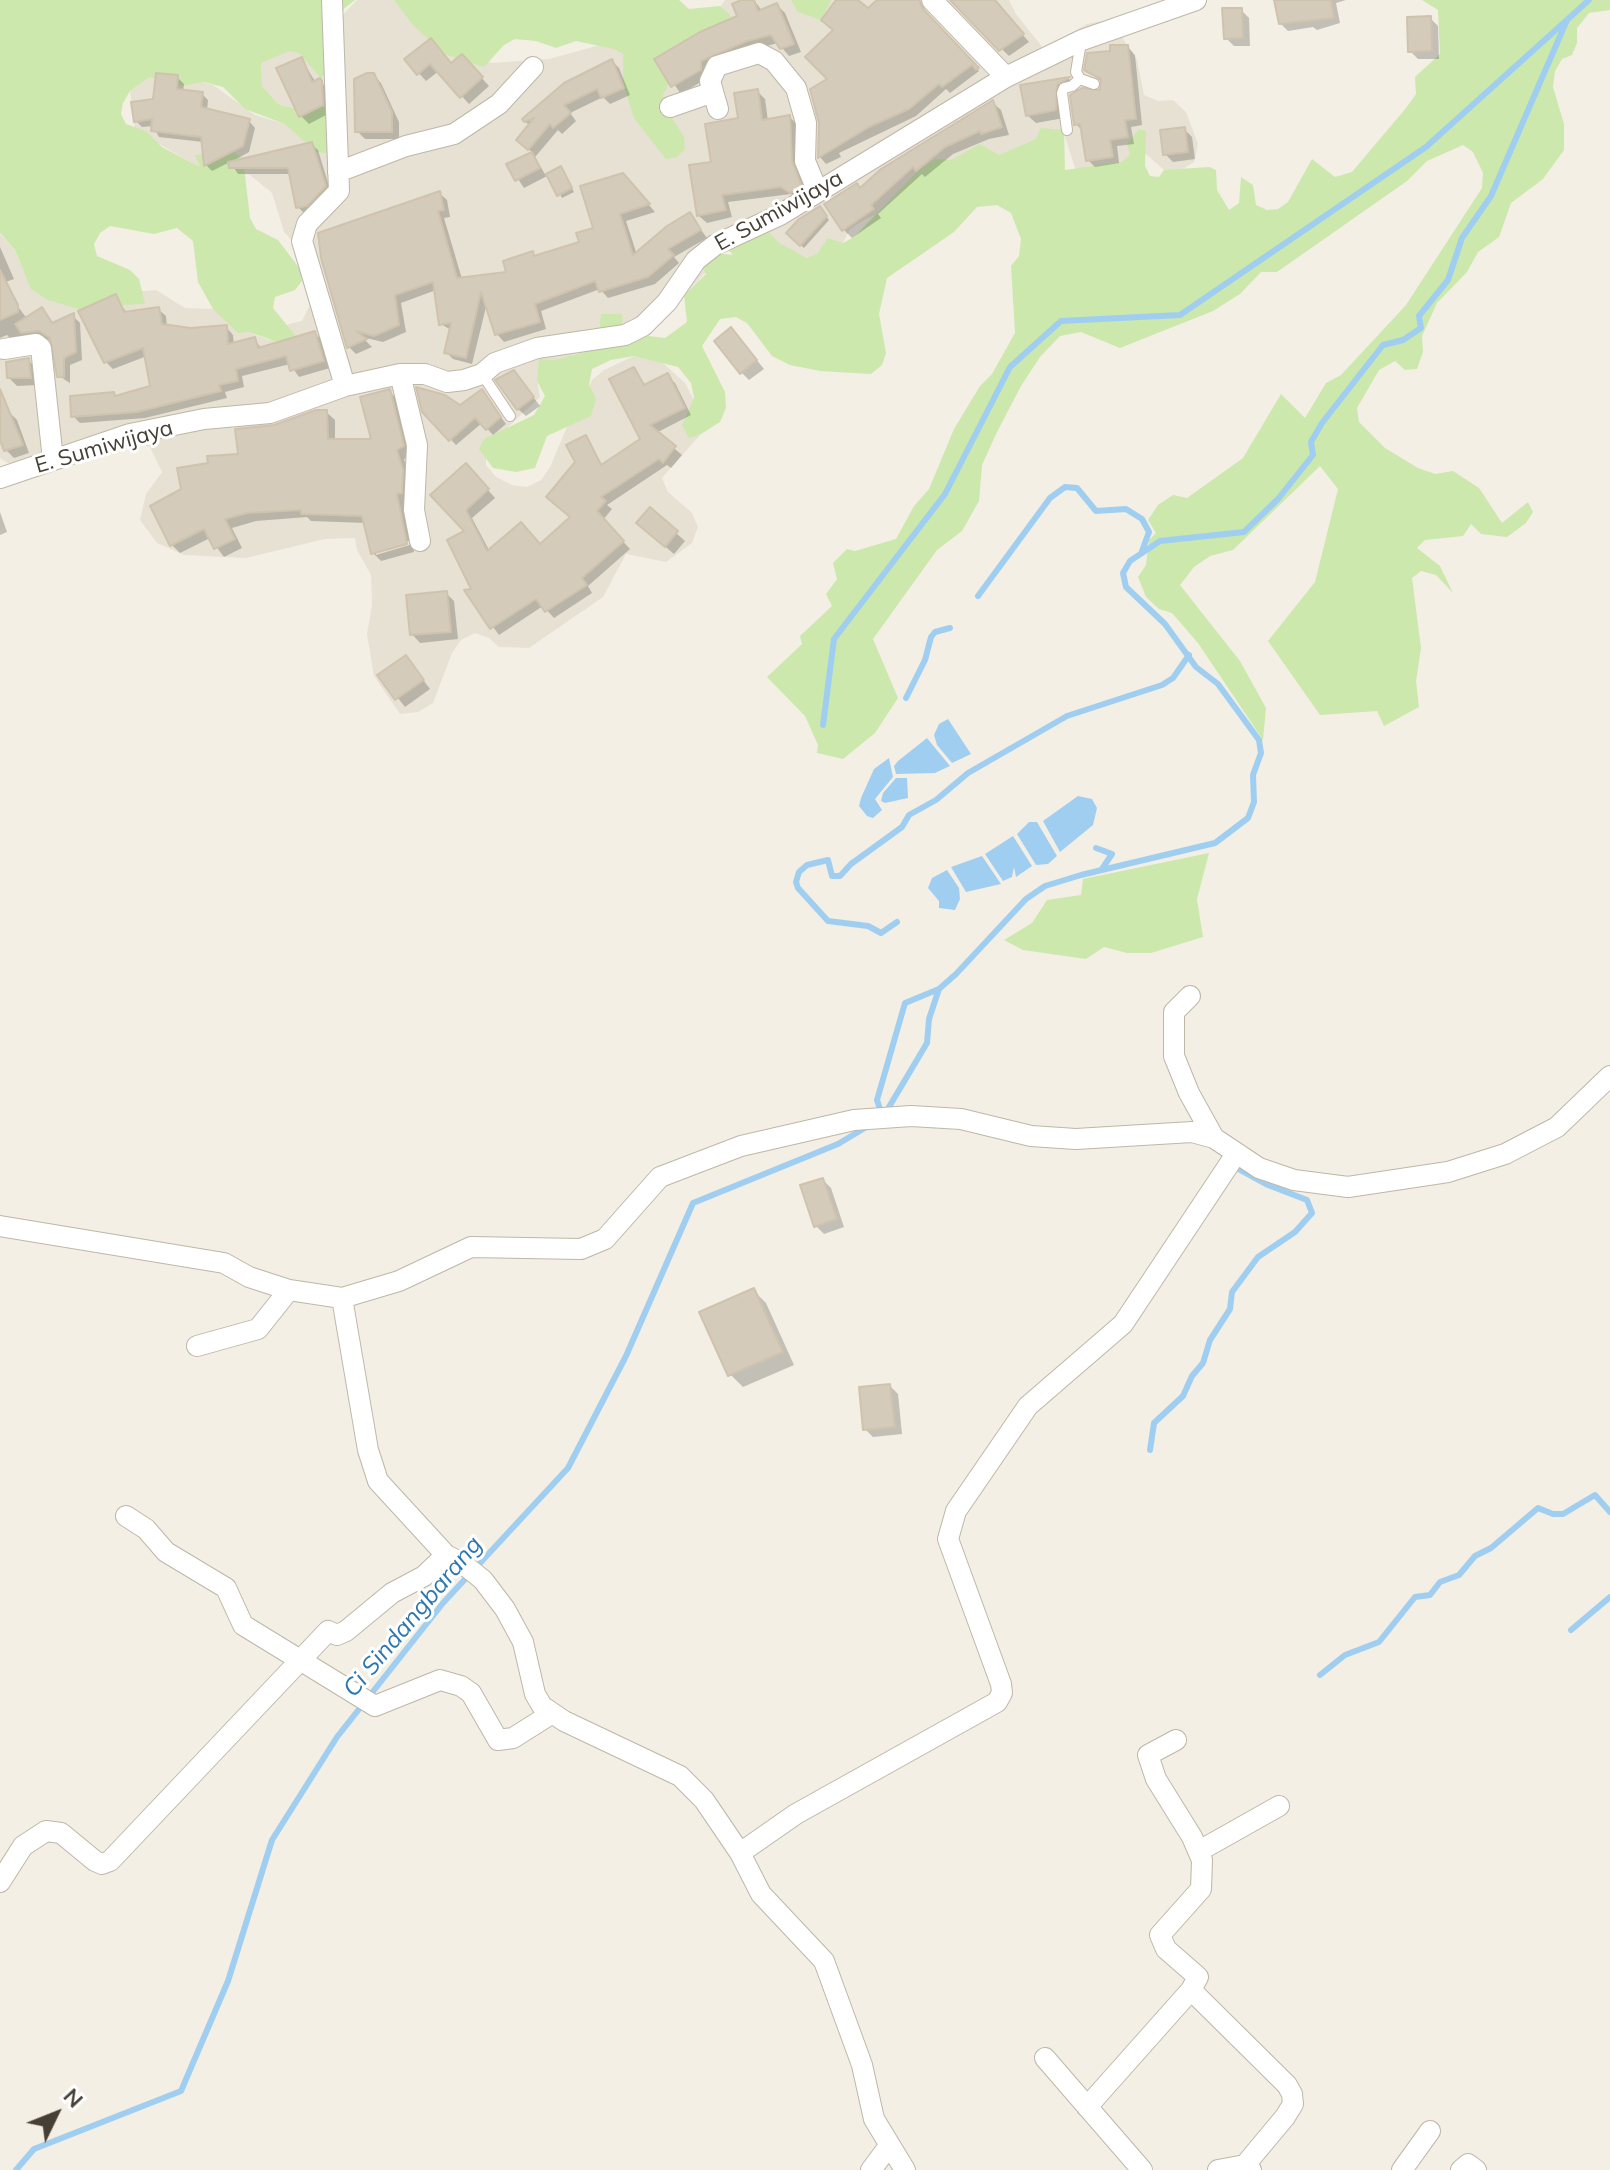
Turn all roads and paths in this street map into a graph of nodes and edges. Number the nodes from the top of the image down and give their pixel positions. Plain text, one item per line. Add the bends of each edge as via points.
1 (332, 0) edge
2 (932, 0) edge
3 (1196, 0) edge
4 (1146, 9) edge
5 (1082, 40) junction
6 (533, 67) dead end
7 (1006, 77) junction
8 (1080, 79) junction
9 (1094, 84) dead end
10 (670, 107) dead end
11 (1067, 130) dead end
12 (338, 172) junction
13 (817, 190) junction
14 (4, 349) dead end
15 (400, 374) junction
16 (482, 374) junction
17 (345, 386) junction
18 (510, 416) dead end
19 (53, 460) junction
20 (0, 478) edge
21 (420, 541) dead end
22 (1190, 996) dead end
23 (1610, 1076) edge
24 (1214, 1138) junction
25 (1236, 1154) junction
26 (0, 1226) edge
27 (289, 1290) junction
28 (342, 1298) junction
29 (197, 1346) dead end
30 (126, 1516) dead end
31 (454, 1559) junction
32 (300, 1659) junction
33 (551, 1714) junction
34 (1176, 1740) dead end
35 (1279, 1806) dead end
36 (1199, 1851) junction
37 (740, 1853) junction
38 (0, 1882) edge
39 (1191, 1990) junction
40 (1045, 2058) dead end
41 (1087, 2107) junction
42 (1430, 2131) dead end
43 (889, 2146) junction
44 (1248, 2168) edge
45 (871, 2170) edge
46 (905, 2170) edge
47 (1142, 2170) edge
48 (1218, 2170) edge
49 (1402, 2170) edge
50 (1461, 2170) edge
51 (1476, 2170) edge

1 - 12 street
2 - 7 street
3 - 4 street, E. Sumiwijaya
4 - 5 street, E. Sumiwijaya
5 - 7 street, E. Sumiwijaya
5 - 8 lane via 1075,62
6 - 12 street via 499,104 454,134
7 - 13 street, E. Sumiwijaya
8 - 9 lane
8 - 11 lane via 1062,93
10 - 13 street via 716,100 710,81 717,66 759,53 774,61 796,88 806,123 805,161
12 - 17 street via 335,199 307,224 302,241
13 - 16 street, E. Sumiwijaya via 780,215 715,245 696,260 643,326 625,335 537,348 495,363
14 - 19 street via 36,344 41,348
15 - 16 street, E. Sumiwijaya via 425,374 447,382
15 - 17 street, E. Sumiwijaya
15 - 21 street via 417,445 414,510
16 - 18 lane
17 - 19 street, E. Sumiwijaya via 270,413 130,434
19 - 20 street, E. Sumiwijaya
22 - 24 street via 1174,1012 1174,1056
23 - 25 street via 1541,1137 1505,1154 1424,1177 1348,1187 1314,1185 1259,1168
24 - 25 street
24 - 28 street via 1175,1131 1076,1139 1031,1136 961,1119 854,1120 741,1146 660,1177 605,1239 581,1249 471,1247 384,1287
25 - 37 street via 1123,1324 1028,1406 956,1511 948,1539 1001,1684 997,1702 796,1814
26 - 27 street via 224,1263
27 - 28 street
27 - 29 street via 258,1329
28 - 31 street via 372,1466 387,1495
30 - 32 street via 166,1552 226,1588 243,1625
31 - 32 street via 392,1593 346,1631 328,1631
31 - 33 street via 483,1580 516,1627 535,1694
32 - 33 street via 375,1706 440,1680 461,1686 471,1693 498,1740 513,1738
32 - 38 street via 110,1861 95,1861 61,1833 46,1831 23,1846
33 - 37 street via 680,1776 704,1800
34 - 36 street via 1148,1755 1156,1779
35 - 36 street
36 - 39 street via 1201,1889 1160,1935 1166,1949 1198,1977
37 - 43 street via 761,1894 824,1961 858,2053 874,2119
39 - 41 street
39 - 44 street via 1292,2094 1293,2104
40 - 41 street
41 - 47 street
42 - 49 street
43 - 45 street
43 - 46 street
44 - 48 street
50 - 51 street via 1468,2164

